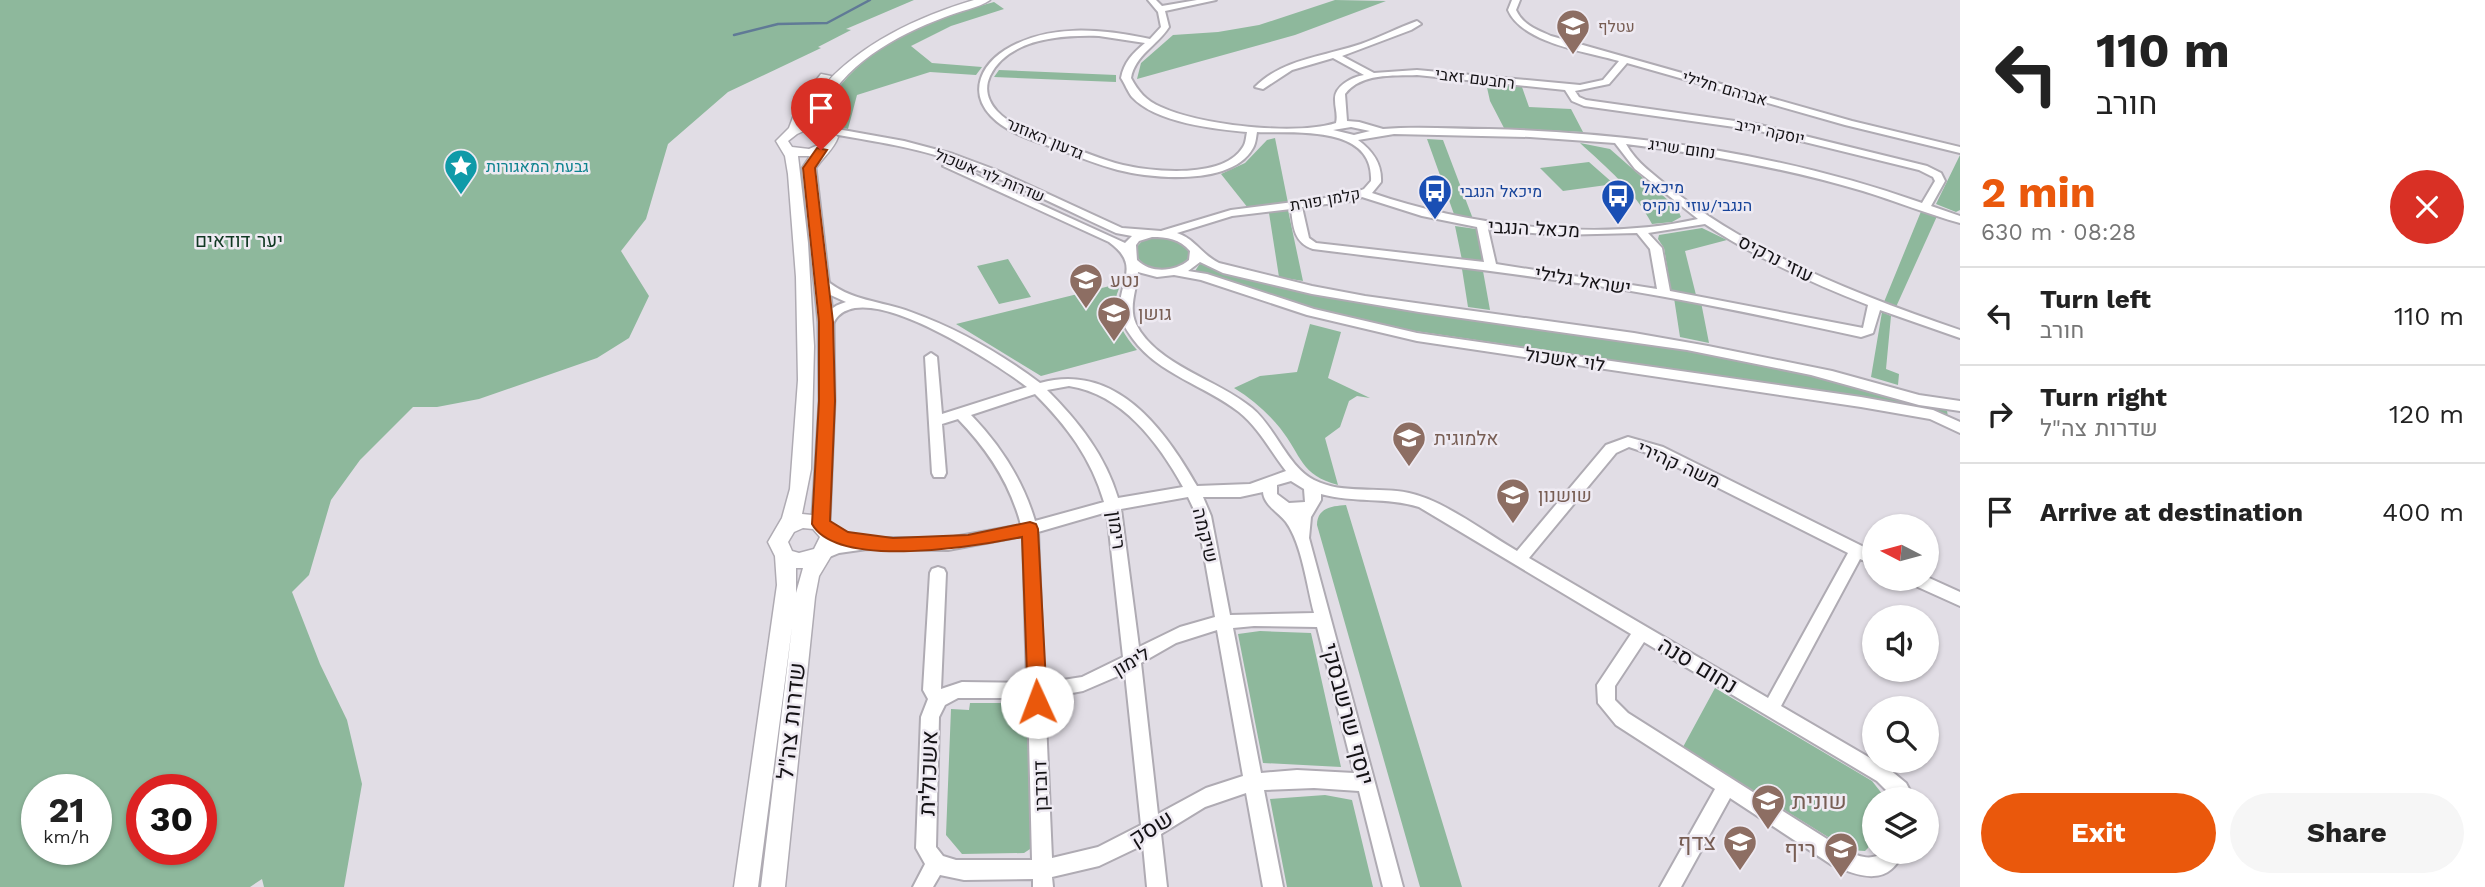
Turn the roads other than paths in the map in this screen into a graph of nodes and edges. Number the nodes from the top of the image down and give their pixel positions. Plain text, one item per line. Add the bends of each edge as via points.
1 (961, 0) edge
2 (985, 0) edge
3 (1152, 0) edge
4 (1212, 0) edge
5 (1516, 0) edge
6 (1160, 9) junction
7 (1417, 24) dead end
8 (1152, 42) junction
9 (1334, 55) junction
10 (1625, 60) junction
11 (1371, 75) junction
12 (1260, 87) dead end
13 (1569, 88) junction
14 (1343, 113) junction
15 (823, 129) junction
16 (1254, 129) junction
17 (794, 130) junction
18 (1342, 131) junction
19 (1362, 131) junction
20 (1619, 140) junction
21 (824, 149) junction
22 (788, 150) junction
23 (1960, 150) edge
24 (1366, 152) junction
25 (1363, 194) junction
26 (1296, 205) junction
27 (1924, 207) junction
28 (1238, 212) junction
29 (1707, 220) junction
30 (1960, 220) edge
31 (1482, 225) junction
32 (1640, 230) junction
33 (1152, 234) junction
34 (1194, 249) junction
35 (1130, 256) junction
36 (1491, 267) junction
37 (1168, 273) junction
38 (821, 282) junction
39 (1128, 290) junction
40 (1664, 293) junction
41 (867, 302) junction
42 (1875, 303) junction
43 (826, 326) junction
44 (1960, 334) edge
45 (931, 357) dead end
46 (1039, 389) junction
47 (1960, 408) edge
48 (961, 413) junction
49 (935, 421) junction
50 (1960, 427) edge
51 (1279, 452) junction
52 (939, 473) dead end
53 (1305, 481) junction
54 (1271, 482) junction
55 (1241, 491) junction
56 (1194, 492) junction
57 (1340, 494) junction
58 (1114, 503) junction
59 (1277, 503) junction
60 (1311, 504) junction
61 (823, 526) junction
62 (788, 527) junction
63 (1030, 529) junction
64 (1303, 541) junction
65 (875, 544) junction
66 (1857, 550) junction
67 (1862, 553) edge
68 (820, 555) junction
69 (785, 556) junction
70 (1519, 559) junction
71 (938, 573) dead end
72 (1939, 591) edge
73 (1938, 592) edge
74 (1960, 599) edge
75 (1960, 608) edge
76 (1324, 620) junction
77 (1224, 622) junction
78 (1642, 632) junction
79 (1133, 661) junction
80 (1037, 690) junction
81 (938, 700) junction
82 (1771, 709) junction
83 (1366, 783) junction
84 (1254, 784) junction
85 (1727, 786) junction
86 (1896, 787) edge
87 (1151, 829) junction
88 (936, 862) junction
89 (1884, 864) edge
90 (1042, 879) edge
91 (746, 887) edge
92 (773, 887) edge
93 (923, 887) edge
94 (1157, 887) edge
95 (1273, 887) edge
96 (1393, 887) edge
97 (1670, 887) edge

1 - 17 main road via 887,31 845,58 811,92
2 - 15 main road via 916,25 857,60 818,105 814,117
3 - 6 street
4 - 6 street
5 - 10 street, אברהם חלילי via 1513,15 1529,30
6 - 8 street via 1165,27
7 - 9 street
8 - 16 street via 1126,72 1136,95 1182,118
8 - 16 street, גדעון האוזנר via 1090,33 1037,39 997,61 984,78 983,97 998,117 1018,129 1145,173 1191,174 1227,165 1249,149
9 - 11 street
9 - 12 street via 1291,68
10 - 13 street, רחבעם זאבי via 1605,82
10 - 23 street, אברהם חלילי via 1849,124
11 - 13 street, רחבעם זאבי via 1423,72
11 - 14 street, רחבעם זאבי via 1343,89 1339,104
13 - 27 street, יוסקה יריב via 1575,99 1584,103 1756,127 1923,168 1940,181
14 - 18 street, רחבעם זאבי
14 - 19 street
15 - 17 main road
15 - 21 main road via 832,139
15 - 33 street, שדרות לוי אשכול via 949,156 1119,231
16 - 18 street
17 - 22 main road via 783,138
18 - 19 street, נחום שריג
18 - 24 street
19 - 20 street, נחום שריג
19 - 24 street, קלמן פורת
20 - 27 street, נחום שריג via 1765,162
20 - 29 street, עוזי נרקיס via 1635,163
21 - 22 main road
21 - 35 street, שדרות לוי אשכול via 844,144 873,147 960,170 1111,239
21 - 38 main road via 809,168
22 - 62 main road via 795,185 807,385 799,500
24 - 25 street, קלמן פורת via 1377,177
25 - 26 street, קלמן פורת
25 - 31 street, מכאל הנגבי
26 - 28 street, קלמן פורת
26 - 36 street, ישראל גלילי via 1301,237 1311,246
27 - 30 street, נחום שריג
28 - 33 street, קלמן פורת via 1174,232
28 - 34 street, קלמן פורת via 1199,228 1192,237
29 - 32 street, מכאל הנגבי
29 - 42 street, עוזי נרקיס via 1768,255
31 - 32 street, מכאל הנגבי
31 - 36 street
32 - 40 street via 1656,248
33 - 34 street, לוי אשכול via 1177,237
33 - 35 street via 1132,242
34 - 37 street, קלמן פורת via 1193,264
34 - 47 street, לוי אשכול via 1218,267 1318,291 1685,346
35 - 37 street, שדרות לוי אשכול via 1142,268
35 - 39 street via 1133,272
36 - 40 street, ישראל גלילי
37 - 39 street via 1139,280
37 - 50 street, לוי אשכול via 1199,275 1302,310 1417,337 1871,404 1933,415
38 - 41 street, רימון via 838,294
38 - 43 main road
39 - 51 street via 1127,317 1139,338 1168,362 1244,408
40 - 42 street, ישראל גלילי via 1861,333 1869,330
41 - 43 street via 837,310
41 - 46 street, רימון via 970,342
42 - 44 street, עוזי נרקיס
43 - 61 main road
45 - 49 street
46 - 48 street, שיקמה
46 - 56 street, שיקמה via 1076,382 1116,399 1151,429
46 - 58 street, רימון via 1087,445
47 - 50 street via 1956,415
48 - 49 street, שיקמה
48 - 63 street, דובדבן via 1010,475
49 - 52 street
51 - 53 street
51 - 54 street via 1279,471
53 - 54 street via 1286,476
53 - 57 street
53 - 60 street via 1314,492
54 - 55 street
54 - 59 street via 1268,491
55 - 56 street
55 - 59 street
56 - 58 street
56 - 77 street, שיקמה via 1204,516
57 - 60 street
57 - 70 street via 1420,501
58 - 63 street
58 - 79 street, רימון
59 - 60 street via 1297,510
59 - 64 street, יוסף שרשבסקי
60 - 64 street, יוסף שרשבסקי via 1304,516
61 - 62 main road via 802,521
61 - 65 street via 844,539
61 - 68 main road via 830,543
62 - 69 main road via 778,542
63 - 65 street via 949,544
63 - 80 street, דובדבן
64 - 76 street, יוסף שרשבסקי
65 - 68 street via 841,546
66 - 67 street, משה קהירי
66 - 70 street, משה קהירי via 1658,451 1628,442 1611,450
66 - 82 street
68 - 69 main road via 799,561
68 - 92 main road, שדרות צה"ל via 805,597
69 - 91 main road, שדרות צה"ל via 787,585
70 - 78 street
71 - 81 street, אשכולית via 932,690
72 - 74 street
73 - 75 street
76 - 77 street, לימון
76 - 83 street, יוסף שרשבסקי
77 - 79 street, לימון via 1174,637
77 - 84 street, שיקמה
78 - 82 street, נחום סנה
78 - 85 street, נחום סנה via 1606,685 1607,703 1622,719
79 - 80 street, לימון via 1084,683
79 - 87 street, רימון
80 - 81 street, לימון via 956,691
80 - 90 street, דובדבן
81 - 88 street, אשכולית via 930,717 925,835 928,852
82 - 86 street, נחום סנה
83 - 84 street, שסק via 1294,779
83 - 96 street, יוסף שרשבסקי
84 - 87 street, שסק via 1210,796
84 - 95 street, שיקמה
85 - 89 street, נחום סנה via 1853,864
85 - 97 street
87 - 90 street, שסק via 1093,860
87 - 94 street, רימון
88 - 90 street, שסק via 958,871
88 - 93 street

